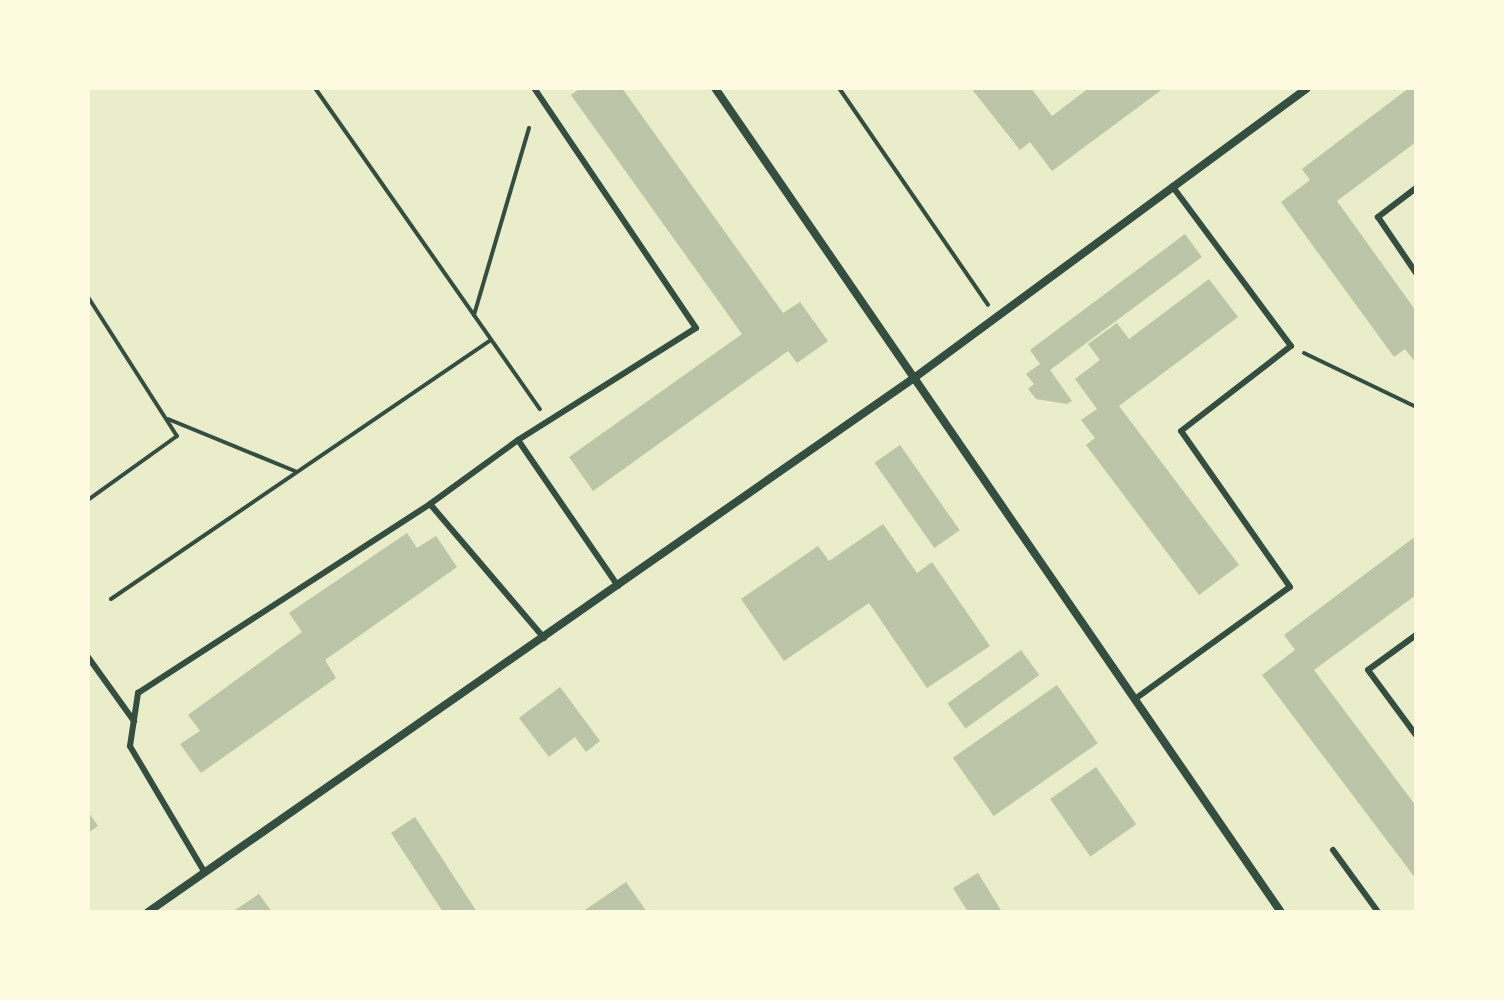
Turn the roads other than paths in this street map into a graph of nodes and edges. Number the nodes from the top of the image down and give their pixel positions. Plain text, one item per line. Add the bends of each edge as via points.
1 (534, 88) edge
2 (715, 88) edge
3 (1307, 88) edge
4 (1172, 186) junction
5 (1416, 188) edge
6 (1416, 273) edge
7 (914, 378) junction
8 (518, 440) junction
9 (430, 504) junction
10 (618, 586) junction
11 (1416, 635) edge
12 (544, 638) junction
13 (88, 657) edge
14 (1135, 699) junction
15 (134, 721) junction
16 (1416, 735) edge
17 (1333, 850) dead end
18 (205, 873) junction
19 (148, 912) edge
20 (1281, 912) edge
21 (1378, 912) edge

1 - 8 lane via 696,328
2 - 7 street
3 - 4 street
4 - 7 street
4 - 14 lane via 1291,346 1181,431 1290,587
5 - 6 lane via 1378,217
7 - 10 street
7 - 14 street
8 - 9 lane
8 - 10 lane
9 - 12 lane
9 - 15 lane via 138,693
10 - 12 street
11 - 16 lane via 1368,670
12 - 18 street
13 - 15 lane
14 - 20 street
15 - 18 lane via 130,746
17 - 21 lane
18 - 19 street

